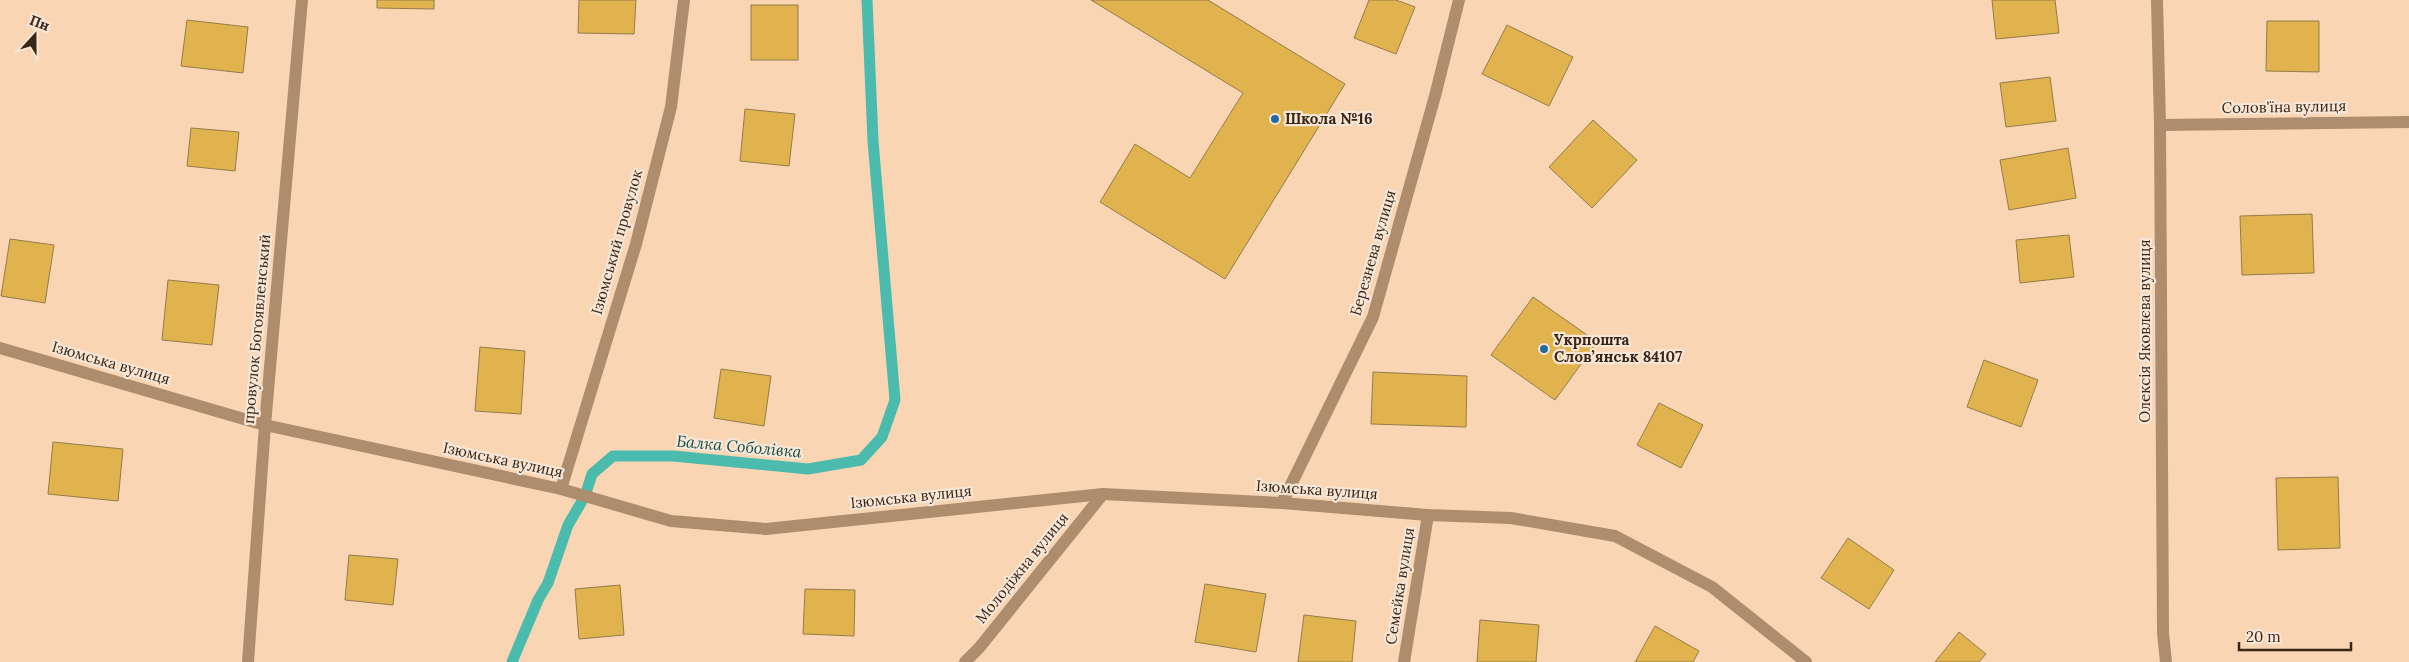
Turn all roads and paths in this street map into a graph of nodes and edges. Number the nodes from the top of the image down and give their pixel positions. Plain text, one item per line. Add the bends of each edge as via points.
1 (302, 0) edge
2 (684, 0) edge
3 (1459, 0) edge
4 (2157, 0) edge
5 (2409, 122) edge
6 (2160, 125) junction
7 (0, 348) edge
8 (265, 424) junction
9 (561, 489) junction
10 (1103, 494) junction
11 (1282, 502) junction
12 (1428, 515) junction
13 (248, 662) edge
14 (965, 662) edge
15 (1404, 662) edge
16 (1806, 662) edge
17 (2166, 662) edge

1 - 8 street, провулок Богоявленський
2 - 9 street, Ізюмський провулок via 671,107 636,244
3 - 11 street, Березнева вулиця via 1373,317
4 - 6 street, Олексія Яковлєва вулиця
5 - 6 street, Солов'їна вулиця
6 - 17 street, Олексія Яковлєва вулиця via 2163,633
7 - 8 street, Ізюмська вулиця
8 - 9 street, Ізюмська вулиця
8 - 13 street, провулок Богоявленський
9 - 10 street, Ізюмська вулиця via 671,521 766,529
10 - 11 street, Ізюмська вулиця
10 - 14 street, Молодіжна вулиця
11 - 12 street, Ізюмська вулиця
12 - 15 street, Семейка вулиця
12 - 16 street, Ізюмська вулиця via 1511,518 1615,536 1712,587

